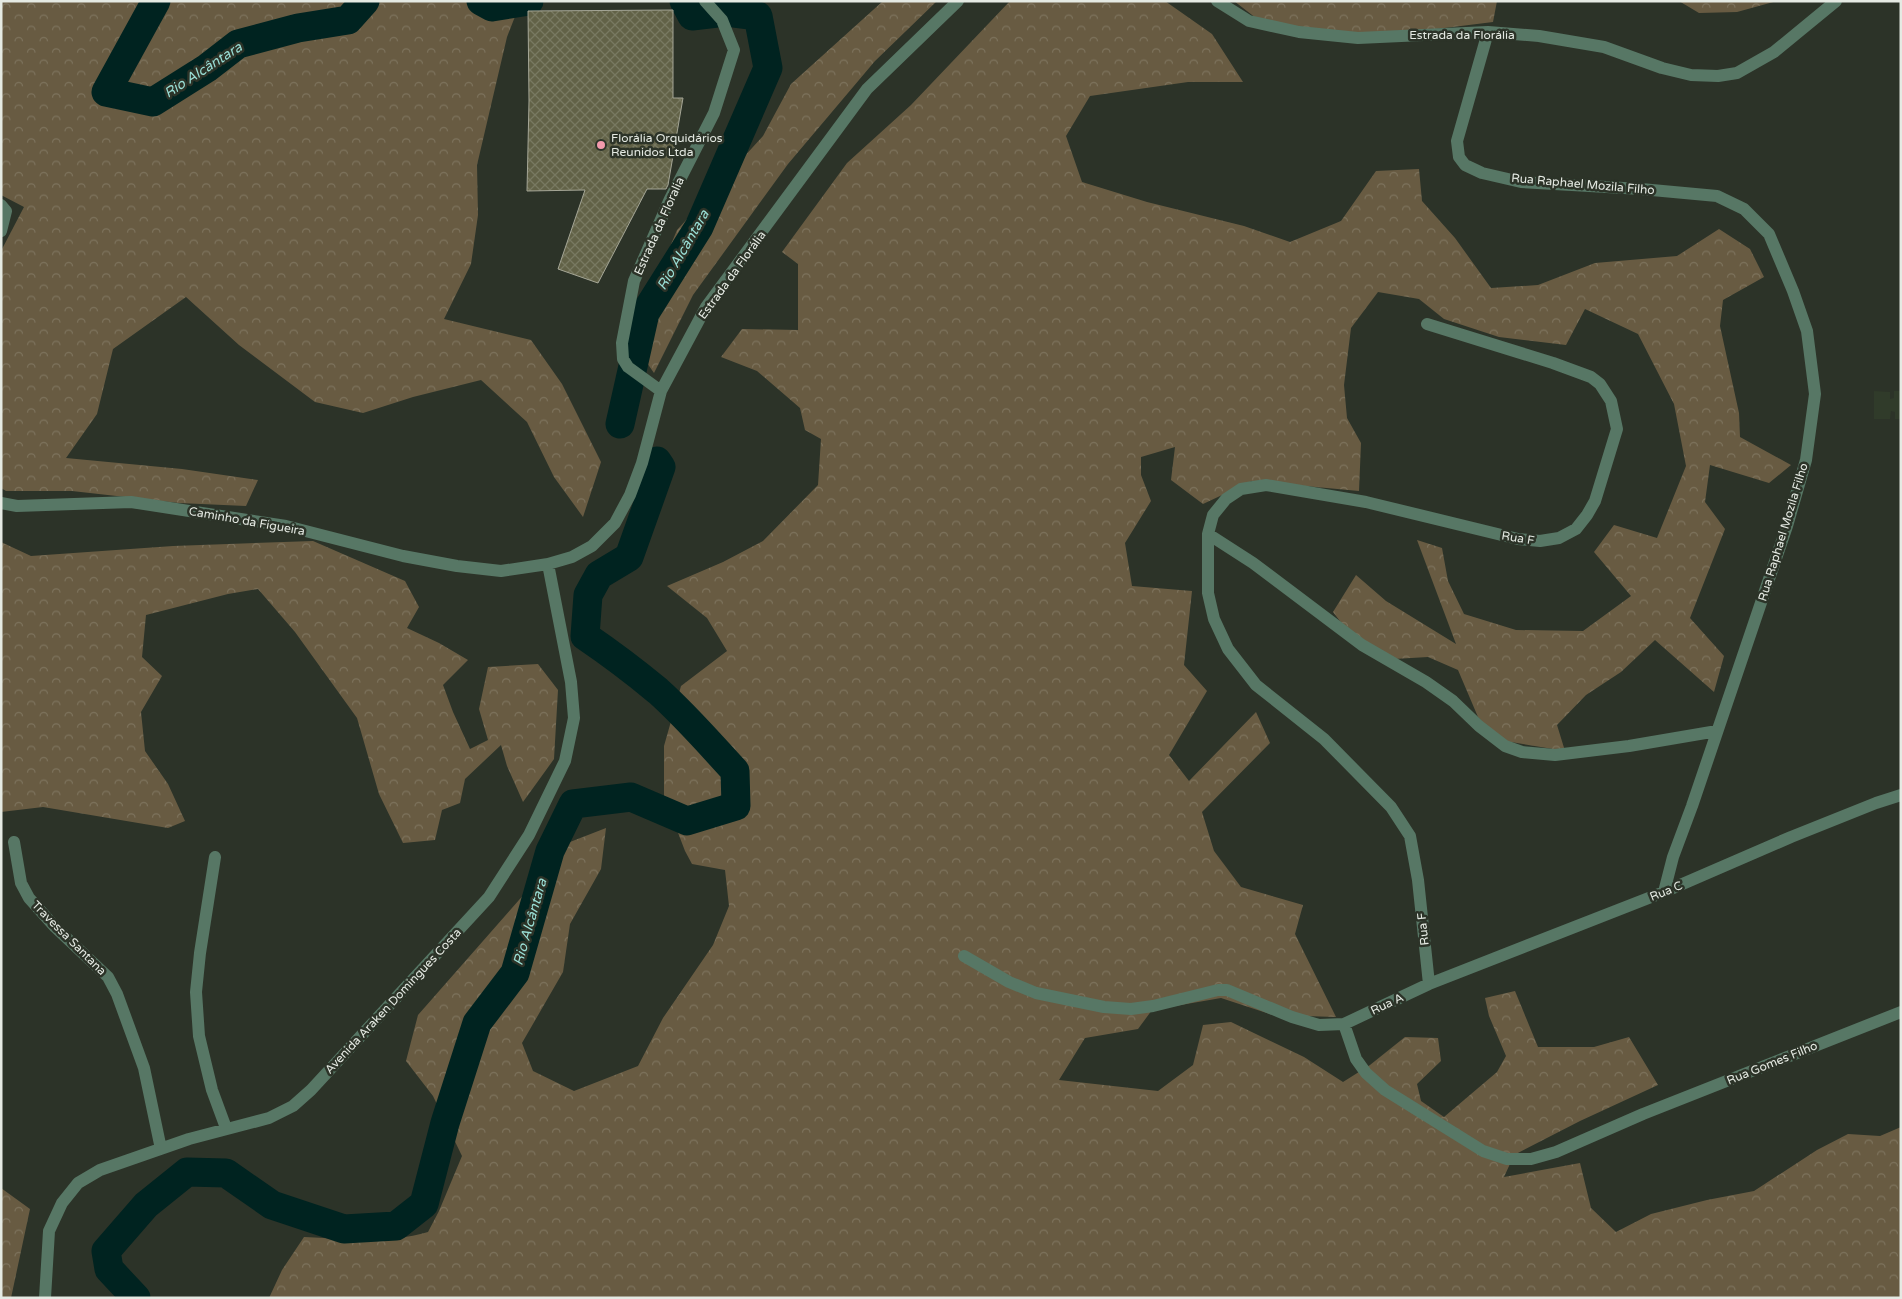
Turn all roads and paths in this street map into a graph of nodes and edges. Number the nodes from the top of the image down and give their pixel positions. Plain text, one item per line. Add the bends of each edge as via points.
1 (705, 1) edge
2 (958, 1) edge
3 (1216, 1) edge
4 (1836, 1) edge
5 (1488, 32) junction
6 (1, 205) edge
7 (1, 231) edge
8 (1427, 324) dead end
9 (662, 392) junction
10 (1, 503) edge
11 (1208, 534) junction
12 (548, 564) junction
13 (1717, 731) junction
14 (1901, 796) edge
15 (14, 842) dead end
16 (215, 857) dead end
17 (1664, 892) junction
18 (964, 956) dead end
19 (1429, 984) junction
20 (1901, 1012) edge
21 (1344, 1024) junction
22 (226, 1128) junction
23 (161, 1149) junction
24 (45, 1298) edge

1 - 9 street, Estrada da Floralia via 722,20 734,50 714,113 670,199 634,281 622,343 623,359 628,367
2 - 9 street, Estrada da Florália via 867,89 706,307
3 - 5 street, Estrada da Florália via 1249,21 1299,32 1358,38
4 - 5 street, Estrada da Florália via 1774,52 1736,73 1718,76 1691,75 1662,68 1604,47 1539,36
5 - 13 street, Rua Raphael Mozila Filho via 1457,141 1459,157 1465,165 1522,182 1717,196 1744,209 1768,234 1793,291 1806,331 1815,394 1806,460 1787,526
6 - 7 street via 6,211
8 - 11 street, Rua F via 1553,363 1591,377 1600,384 1611,401 1617,429 1595,501 1576,529 1559,538 1540,541 1518,539 1366,502 1266,484 1241,489 1226,499 1213,514
9 - 12 street, Estrada da Florália via 639,471 615,523 592,546 572,557
10 - 12 street, Caminho da Figueira via 17,506 130,502 286,526 403,556 457,566 501,571
11 - 13 street via 1253,563 1362,645 1453,701 1505,746 1522,752 1555,755
11 - 19 street, Rua F via 1208,593 1214,620 1228,649 1256,685 1324,739 1391,807 1410,836
12 - 22 street, Avenida Araken Domingues Costa via 571,682 574,718 565,761 529,835 489,897 310,1090 293,1106 269,1118
13 - 17 street, Rua Raphael Mozila Filho
14 - 17 street, Rua C via 1791,837
15 - 23 street, Travessa Santana via 21,883 29,898 108,977 117,994 144,1068
16 - 22 street via 196,992 199,1036 212,1090
17 - 19 street, Rua C
18 - 21 street via 1009,982 1036,993 1104,1007 1131,1009 1153,1006 1226,990 1292,1018 1318,1025
19 - 21 street, Rua A
20 - 21 street, Rua Gomes Filho via 1556,1152 1531,1159 1507,1159 1483,1151 1384,1090 1356,1059
22 - 23 street, Avenida Araken Domingues Costa
23 - 24 street, Avenida Araken Domingues Costa via 100,1170 78,1183 62,1203 49,1231

